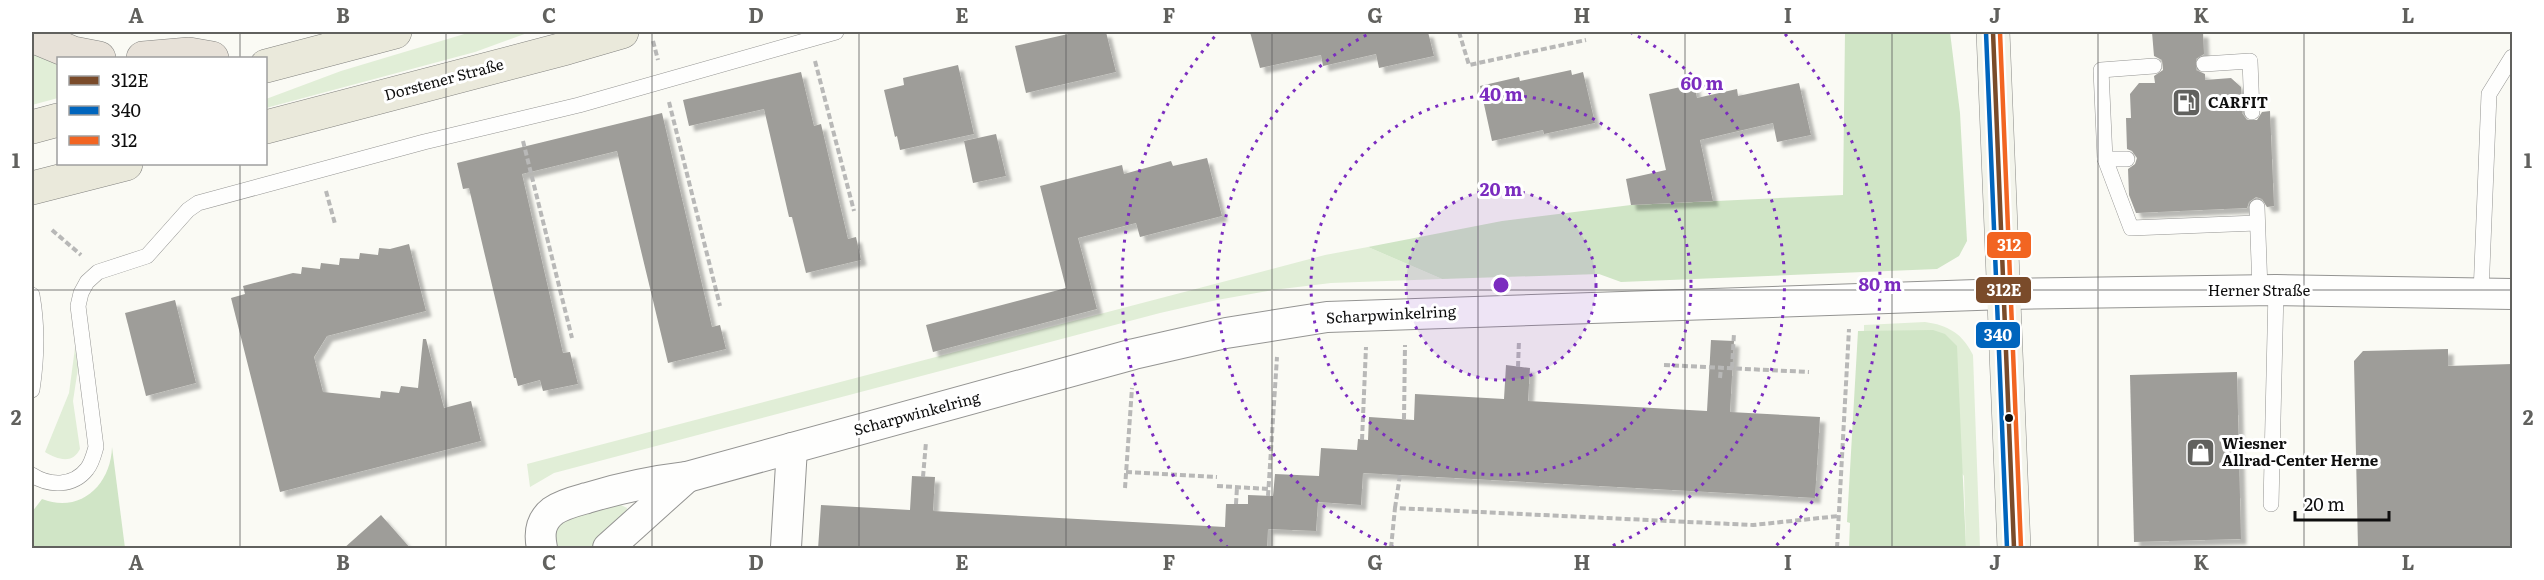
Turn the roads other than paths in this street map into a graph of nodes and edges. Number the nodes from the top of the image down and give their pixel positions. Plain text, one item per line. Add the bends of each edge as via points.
1 (395, 32) edge
2 (622, 32) edge
3 (836, 32) edge
4 (1993, 32) edge
5 (32, 36) edge
6 (94, 57) edge
7 (154, 57) edge
8 (206, 57) edge
9 (2512, 57) edge
10 (2204, 64) dead end
11 (267, 66) edge
12 (2154, 66) dead end
13 (2252, 112) dead end
14 (57, 120) edge
15 (267, 127) edge
16 (32, 128) edge
17 (2104, 159) junction
18 (2127, 159) dead end
19 (122, 165) edge
20 (32, 188) edge
21 (2268, 290) junction
22 (2006, 294) junction
23 (2481, 294) junction
24 (2512, 294) edge
25 (32, 295) edge
26 (32, 390) edge
27 (792, 448) junction
28 (32, 475) edge
29 (687, 477) junction
30 (2271, 504) dead end
31 (786, 547) dead end
32 (542, 549) edge
33 (608, 549) edge
34 (2014, 549) edge

1 - 11 main road
2 - 15 main road, Dorstener Straße
3 - 28 lane via 198,203 147,256 98,272 87,282 78,306 96,447 89,468 75,480 54,484
4 - 22 main road
5 - 6 highway
7 - 8 highway
9 - 23 lane via 2489,93
10 - 13 lane via 2250,61
12 - 17 lane via 2101,70
14 - 16 main road
17 - 18 lane
17 - 21 lane via 2132,228 2257,215
19 - 20 main road
21 - 22 street, Herner Straße
21 - 23 street, Herner Straße
21 - 30 lane
22 - 27 street, Scharpwinkelring via 1406,313 1279,323 1134,354
22 - 34 main road
23 - 24 street, Herner Straße
25 - 26 lane via 37,325
27 - 29 street, Scharpwinkelring
27 - 31 street
29 - 32 street, Scharpwinkelring via 622,488 563,505 544,521 540,530
29 - 33 street, Scharpwinkelring

